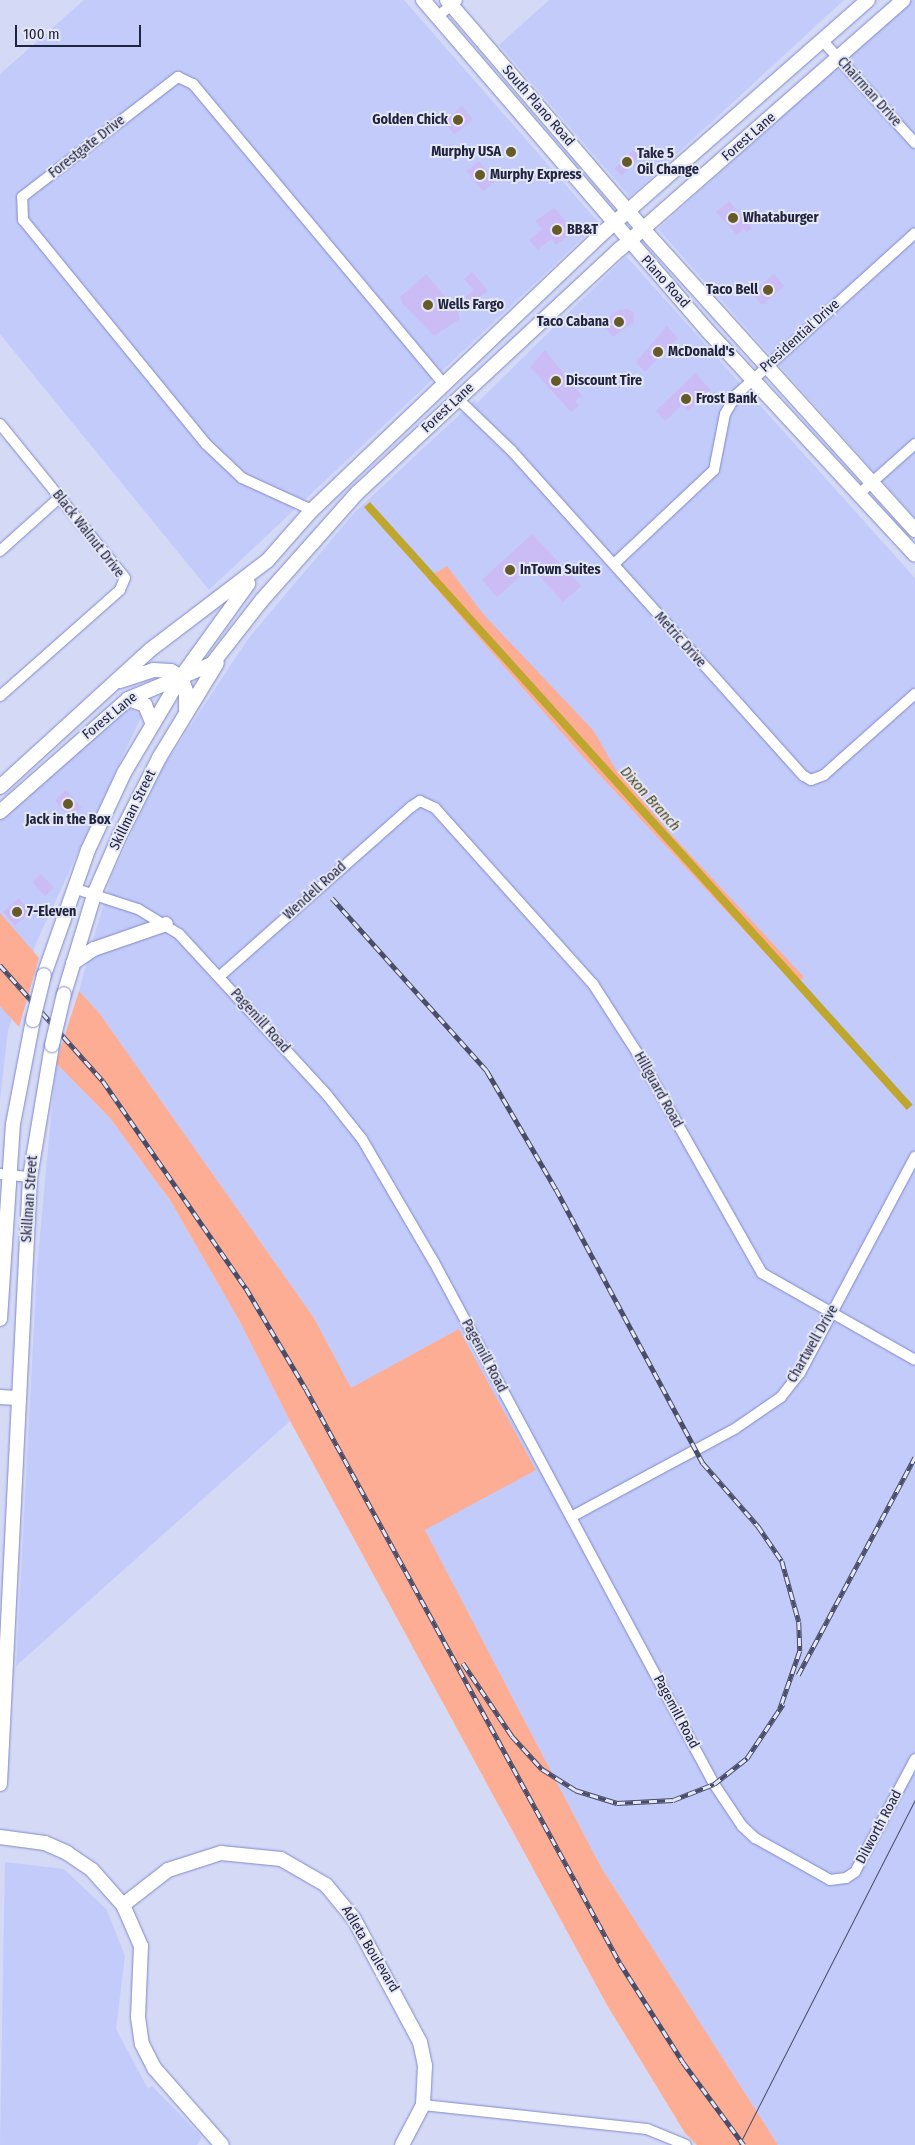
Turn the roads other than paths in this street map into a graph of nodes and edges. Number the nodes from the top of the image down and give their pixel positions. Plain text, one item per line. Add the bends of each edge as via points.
1 (423, 0) edge
2 (868, 0) edge
3 (903, 0) edge
4 (452, 2) edge
5 (437, 17) junction
6 (822, 40) junction
7 (838, 58) junction
8 (915, 143) edge
9 (629, 212) junction
10 (615, 223) junction
11 (643, 230) junction
12 (915, 233) edge
13 (629, 241) junction
14 (766, 366) junction
15 (752, 379) junction
16 (444, 384) junction
17 (458, 399) junction
18 (0, 424) edge
19 (915, 444) edge
20 (872, 482) junction
21 (860, 494) junction
22 (59, 498) junction
23 (312, 510) junction
24 (329, 522) junction
25 (915, 530) edge
26 (0, 551) edge
27 (915, 555) edge
28 (268, 560) junction
29 (614, 564) junction
30 (223, 654) junction
31 (181, 677) junction
32 (117, 682) junction
33 (915, 694) edge
34 (0, 696) edge
35 (128, 699) junction
36 (85, 711) junction
37 (186, 711) junction
38 (152, 722) junction
39 (60, 758) junction
40 (0, 786) edge
41 (412, 806) joint
42 (0, 812) edge
43 (73, 888) junction
44 (95, 892) junction
45 (166, 924) junction
46 (73, 963) junction
47 (220, 976) junction
48 (21, 1071) junction
49 (45, 1076) junction
50 (915, 1157) edge
51 (4, 1174) edge
52 (30, 1177) junction
53 (831, 1314) junction
54 (0, 1319) edge
55 (915, 1360) edge
56 (0, 1397) edge
57 (18, 1398) junction
58 (571, 1517) junction
59 (5, 1623) edge
60 (915, 1759) edge
61 (0, 1784) edge
62 (0, 1837) edge
63 (830, 1880) joint
64 (123, 1905) junction
65 (423, 2105) junction
66 (219, 2144) edge
67 (402, 2145) edge
68 (686, 2145) edge

1 - 5 main road, Plano Road
2 - 6 main road, Forest Lane
3 - 7 main road, Forest Lane
4 - 5 street
4 - 9 main road, South Plano Road
5 - 10 main road, Plano Road
6 - 7 street, Chairman Drive
6 - 9 main road, Forest Lane
7 - 8 street, Chairman Drive
7 - 11 main road, Forest Lane
9 - 10 main road, Forest Lane
9 - 11 main road, Plano Road
10 - 13 main road, Plano Road
10 - 16 main road, Forest Lane
11 - 13 main road, Forest Lane
11 - 14 main road, Plano Road
12 - 14 street, Presidential Drive
13 - 15 main road, Plano Road
13 - 17 main road, Forest Lane
14 - 15 street, Presidential Drive
14 - 20 main road, Plano Road
15 - 21 main road, Plano Road
15 - 29 street, Presidential Drive via 736,395 725,414 720,452 707,480
16 - 17 main road
16 - 23 main road, Forest Lane
16 - 23 street, Forestgate Drive via 192,84 178,77 22,198 23,220 206,444 242,478
17 - 24 main road, Forest Lane
17 - 29 street, Metric Drive via 511,450
18 - 22 street, Black Walnut Drive
19 - 20 street
20 - 21 street
20 - 25 main road, Plano Road
21 - 27 main road, Plano Road
22 - 26 street
22 - 34 street, Black Walnut Drive via 121,572 125,585
23 - 24 main road
23 - 28 main road, Forest Lane
24 - 30 main road, Forest Lane via 262,600
28 - 31 main road, Skillman Street
28 - 32 main road, Forest Lane via 150,650
29 - 33 street, Metric Drive via 782,753 811,780 824,775
30 - 31 main road, Forest Lane via 212,664
30 - 37 main road, Skillman Street
31 - 32 main road via 165,669
31 - 35 main road, Forest Lane
31 - 37 main road via 186,691
31 - 38 main road, Skillman Street
32 - 36 main road, Forest Lane
35 - 38 main road via 145,705
35 - 39 main road, Forest Lane
36 - 39 main road via 79,728 59,746
36 - 40 main road, Forest Lane
37 - 44 main road, Skillman Street via 144,786
38 - 43 main road, Skillman Street via 106,810
39 - 42 main road, Forest Lane
41 - 47 street, Wendell Road
41 - 53 street, Hillguard Road via 420,801 435,808 593,984 638,1054 762,1273
43 - 44 street, Pagemill Road
43 - 48 main road, Skillman Street, bridge via 44,975
44 - 45 street, Pagemill Road
44 - 46 main road, Skillman Street
45 - 46 main road via 94,949
45 - 47 street, Pagemill Road
46 - 49 main road, Skillman Street, bridge
47 - 58 street, Pagemill Road via 327,1095 362,1139 434,1262
48 - 49 main road
48 - 51 main road, Skillman Street
49 - 52 main road, Skillman Street
50 - 53 street, Chartwell Drive
51 - 52 street
51 - 54 main road, Skillman Street
52 - 57 main road, Skillman Street
53 - 55 street, Hillguard Road
53 - 58 street, Chartwell Drive via 795,1381 761,1413
56 - 57 main road
57 - 59 main road, Skillman Street
58 - 63 street, Pagemill Road via 714,1784 742,1826 755,1838
59 - 61 main road, Skillman Street
60 - 63 street, Dilworth Road via 855,1872 846,1878
62 - 64 main road via 39,1842 67,1853 92,1870
64 - 65 main road, Adleta Boulevard via 168,1870 210,1854 233,1852 272,1856 316,1877 354,1918 416,2030 425,2066
64 - 66 main road via 141,1946 142,2044 155,2069
65 - 67 main road, Adleta Boulevard
65 - 68 street via 647,2129

